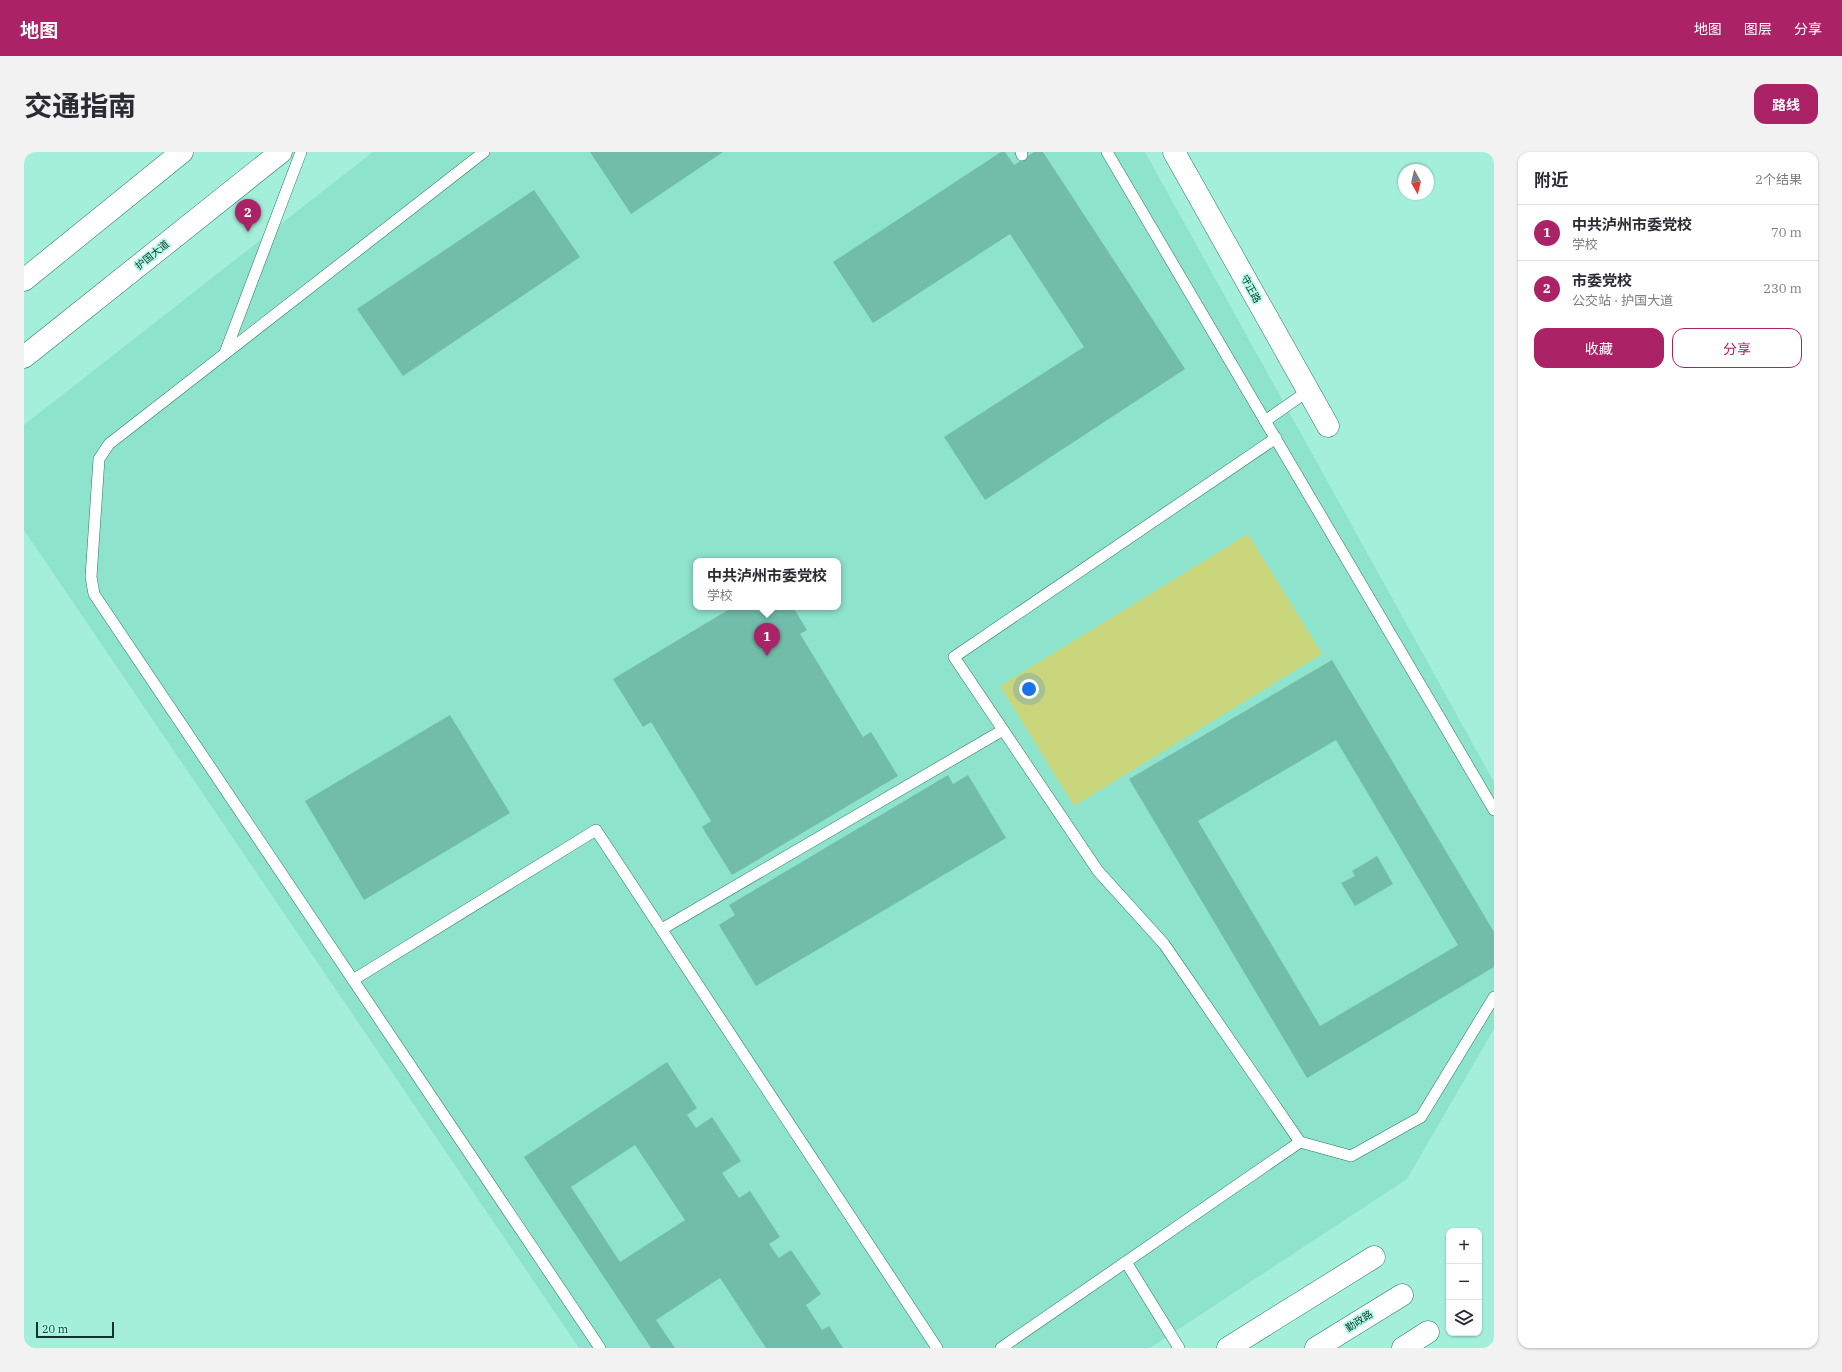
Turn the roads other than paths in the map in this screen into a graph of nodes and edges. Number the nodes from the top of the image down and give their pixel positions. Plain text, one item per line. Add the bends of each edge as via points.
1 (182, 152) edge
2 (281, 152) edge
3 (301, 152) edge
4 (484, 152) edge
5 (1107, 152) edge
6 (1174, 152) edge
7 (24, 280) edge
8 (225, 354) junction
9 (24, 357) edge
10 (1308, 391) junction
11 (1265, 421) junction
12 (1328, 426) dead end
13 (1276, 438) junction
14 (1003, 730) junction
15 (1494, 810) edge
16 (662, 929) junction
17 (353, 980) junction
18 (1494, 997) edge
19 (1300, 1142) junction
20 (1374, 1257) dead end
21 (1126, 1262) junction
22 (1402, 1294) dead end
23 (1428, 1332) dead end
24 (600, 1348) edge
25 (938, 1348) edge
26 (1001, 1348) edge
27 (1179, 1348) edge
28 (1228, 1348) edge
29 (1316, 1348) edge
30 (1403, 1348) edge

1 - 7 street
2 - 9 street, 护国大道
3 - 8 lane
4 - 8 lane
5 - 11 lane
6 - 10 street, 守正路
8 - 17 lane via 109,444 99,459 91,576 94,594
10 - 11 lane
10 - 12 street, 守正路
11 - 13 lane
13 - 14 lane via 954,657
13 - 15 lane
14 - 16 lane
14 - 19 lane via 1098,872 1164,944
16 - 17 lane via 596,830
16 - 25 lane
17 - 24 lane
18 - 19 lane via 1421,1117 1351,1156
19 - 21 lane
20 - 28 street
21 - 26 lane
21 - 27 lane
22 - 29 street, 勤政路
23 - 30 street

